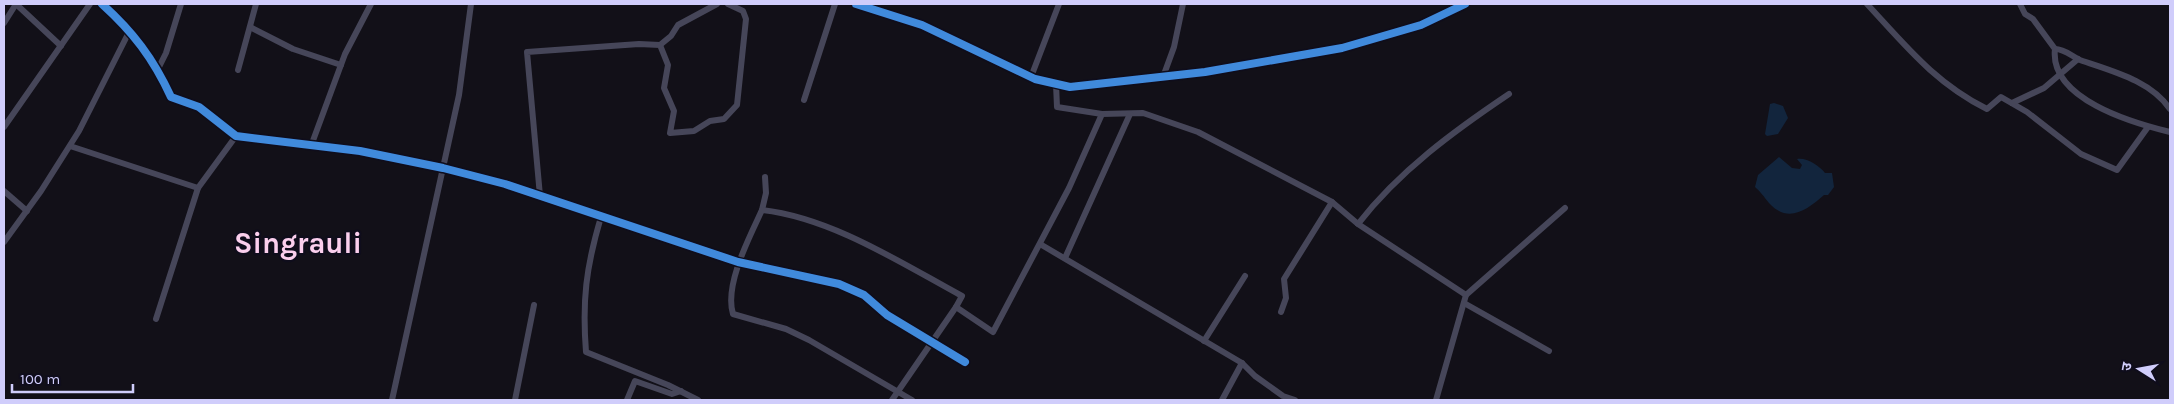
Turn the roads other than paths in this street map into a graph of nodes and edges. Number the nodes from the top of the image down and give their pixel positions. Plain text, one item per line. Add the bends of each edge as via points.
1 (16, 4) edge
2 (90, 4) edge
3 (104, 4) edge
4 (181, 4) edge
5 (256, 4) edge
6 (371, 4) edge
7 (471, 4) edge
8 (717, 4) edge
9 (728, 4) edge
10 (835, 4) edge
11 (856, 4) edge
12 (1059, 4) edge
13 (1182, 4) edge
14 (1465, 4) edge
15 (1867, 4) edge
16 (2020, 4) edge
17 (872, 7) edge
18 (4, 23) edge
19 (250, 27) junction
20 (130, 30) junction
21 (660, 45) junction
22 (60, 46) junction
23 (2055, 49) junction
24 (2078, 59) junction
25 (341, 65) junction
26 (158, 69) junction
27 (238, 70) dead end
28 (2060, 75) junction
29 (1031, 77) junction
30 (1163, 77) junction
31 (1056, 84) junction
32 (1509, 94) dead end
33 (804, 100) dead end
34 (2012, 103) junction
35 (2170, 109) edge
36 (1102, 114) junction
37 (1130, 114) junction
38 (4, 127) edge
39 (2148, 127) junction
40 (2170, 132) edge
41 (236, 136) junction
42 (70, 146) junction
43 (311, 146) junction
44 (443, 168) junction
45 (765, 177) dead end
46 (198, 188) junction
47 (4, 191) edge
48 (540, 196) junction
49 (1332, 202) junction
50 (1565, 208) dead end
51 (762, 210) junction
52 (27, 211) junction
53 (601, 217) junction
54 (1358, 224) junction
55 (4, 242) edge
56 (1040, 244) junction
57 (1064, 258) junction
58 (738, 262) junction
59 (1245, 276) dead end
60 (1466, 295) junction
61 (1464, 303) junction
62 (534, 305) dead end
63 (956, 306) junction
64 (1281, 312) dead end
65 (156, 319) dead end
66 (932, 341) junction
67 (1204, 341) junction
68 (1549, 351) dead end
69 (965, 362) dead end
70 (1242, 362) junction
71 (898, 390) junction
72 (681, 391) junction
73 (392, 400) edge
74 (515, 400) edge
75 (627, 400) edge
76 (698, 400) edge
77 (892, 400) edge
78 (912, 400) edge
79 (1222, 400) edge
80 (1295, 400) edge
81 (1436, 400) edge

1 - 18 street
1 - 22 street
2 - 22 street
3 - 20 street
4 - 26 street
5 - 19 street
6 - 25 street
7 - 44 street via 459,95
8 - 21 street via 678,25
9 - 21 street via 743,11 746,19 737,105 724,119 710,120 694,131 670,133 674,111 664,88 668,65
10 - 33 street
11 - 17 street
12 - 29 street
13 - 30 street via 1174,47
14 - 30 street via 1421,25 1342,48
15 - 34 street via 1935,77 1965,98 1987,109 2001,97
16 - 23 street
17 - 29 street via 922,25
19 - 25 street via 293,49
19 - 27 street
20 - 26 street
20 - 42 street
21 - 48 street via 527,52
22 - 38 street
23 - 24 street
23 - 28 street
24 - 28 street
24 - 35 street via 2111,69 2145,86
25 - 43 street
26 - 41 street via 171,97 199,107
28 - 34 street via 2044,88
28 - 39 street via 2084,98 2114,116
29 - 31 street
30 - 31 street via 1070,87
31 - 36 street via 1057,107
32 - 54 street via 1406,171
34 - 39 street via 2082,154 2117,170
36 - 37 street
36 - 56 street
37 - 49 street via 1143,113 1198,132
37 - 57 street
39 - 40 street
41 - 43 street
41 - 46 street
42 - 46 street
42 - 52 street
43 - 44 street via 360,150
44 - 48 street
44 - 73 street
45 - 51 street
46 - 65 street
47 - 52 street
48 - 53 street
49 - 54 street
49 - 64 street via 1284,279 1286,298
50 - 60 street
51 - 58 street
51 - 63 street via 812,222 894,257 962,296
52 - 55 street
53 - 58 street
53 - 72 street via 585,279 583,318 586,352
54 - 60 street
56 - 57 street
56 - 63 street via 993,332
57 - 67 street
58 - 66 street via 839,284 864,296 886,314
58 - 71 street via 730,306 733,314 786,329
59 - 67 street
60 - 61 street
61 - 68 street
61 - 81 street
62 - 74 street
63 - 66 street
66 - 69 street
66 - 71 street
67 - 70 street
70 - 79 street
70 - 80 street via 1255,376 1283,396
71 - 77 street
71 - 78 street
72 - 75 street via 672,394 635,381
72 - 76 street

